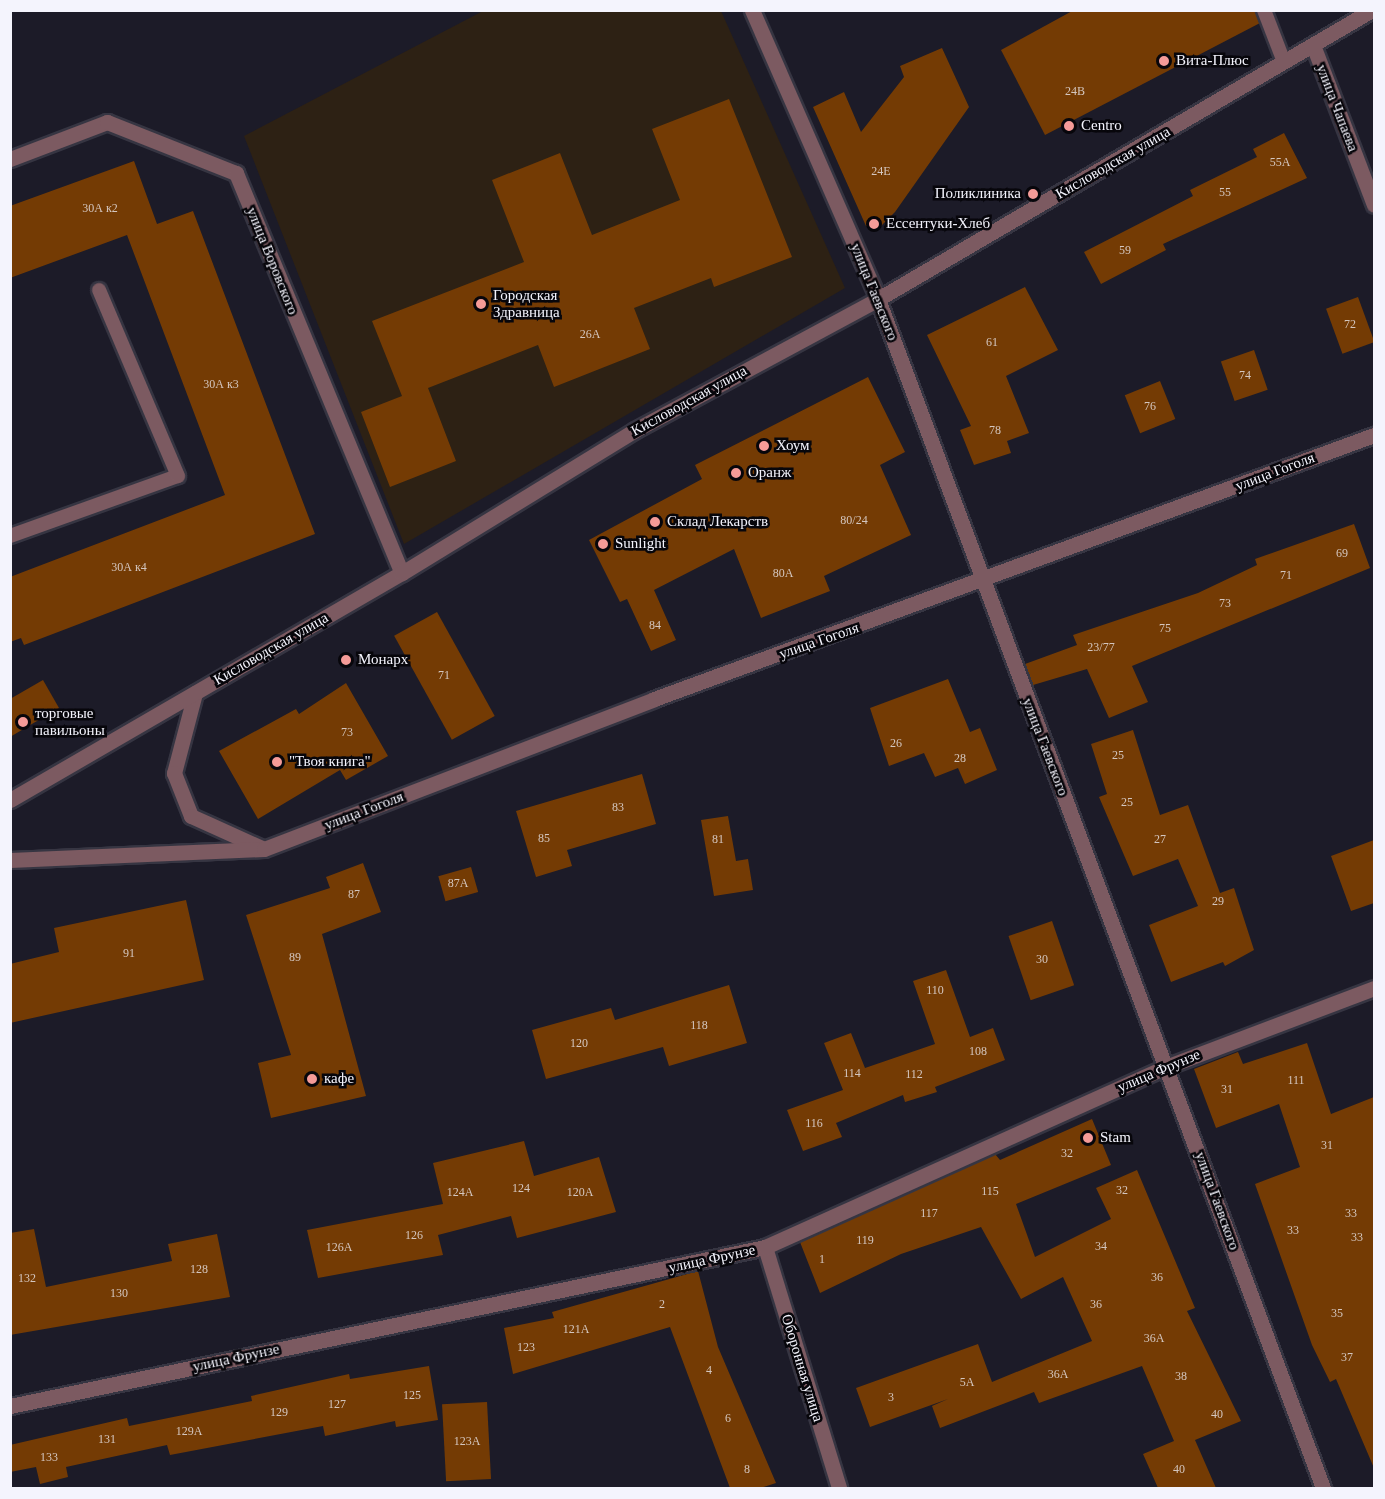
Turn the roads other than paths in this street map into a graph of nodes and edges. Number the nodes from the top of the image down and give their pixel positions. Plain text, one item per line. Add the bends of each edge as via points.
1 (753, 10) edge
2 (1264, 10) edge
3 (1372, 10) edge
4 (1312, 45) junction
5 (1284, 62) junction
6 (10, 159) edge
7 (1374, 205) edge
8 (99, 290) dead end
9 (878, 299) junction
10 (1374, 435) edge
11 (10, 536) edge
12 (402, 573) junction
13 (982, 583) junction
14 (195, 693) junction
15 (10, 800) edge
16 (264, 849) junction
17 (10, 860) edge
18 (1374, 988) edge
19 (1168, 1066) junction
20 (765, 1248) junction
21 (10, 1406) edge
22 (838, 1488) edge
23 (1323, 1488) edge

1 - 9 street, улица Гаевского
2 - 5 lane
3 - 4 street, Кисловодская улица
4 - 5 street, Кисловодская улица
4 - 7 street, улица Чапаева
5 - 9 street, Кисловодская улица
6 - 12 street, улица Воровского via 107,122 236,173
8 - 11 lane via 178,476
9 - 12 street, Кисловодская улица via 635,430
9 - 13 street, улица Гаевского
10 - 13 street, улица Гоголя
12 - 14 street, Кисловодская улица
13 - 16 street, улица Гоголя via 654,699
13 - 19 street, улица Гаевского
14 - 15 street, Кисловодская улица
14 - 16 street via 174,773 190,816
16 - 17 street, улица Гоголя
18 - 19 street, улица Фрунзе
19 - 20 street, улица Фрунзе
19 - 23 street, улица Гаевского
20 - 21 street, улица Фрунзе
20 - 22 street, Оборонная улица

